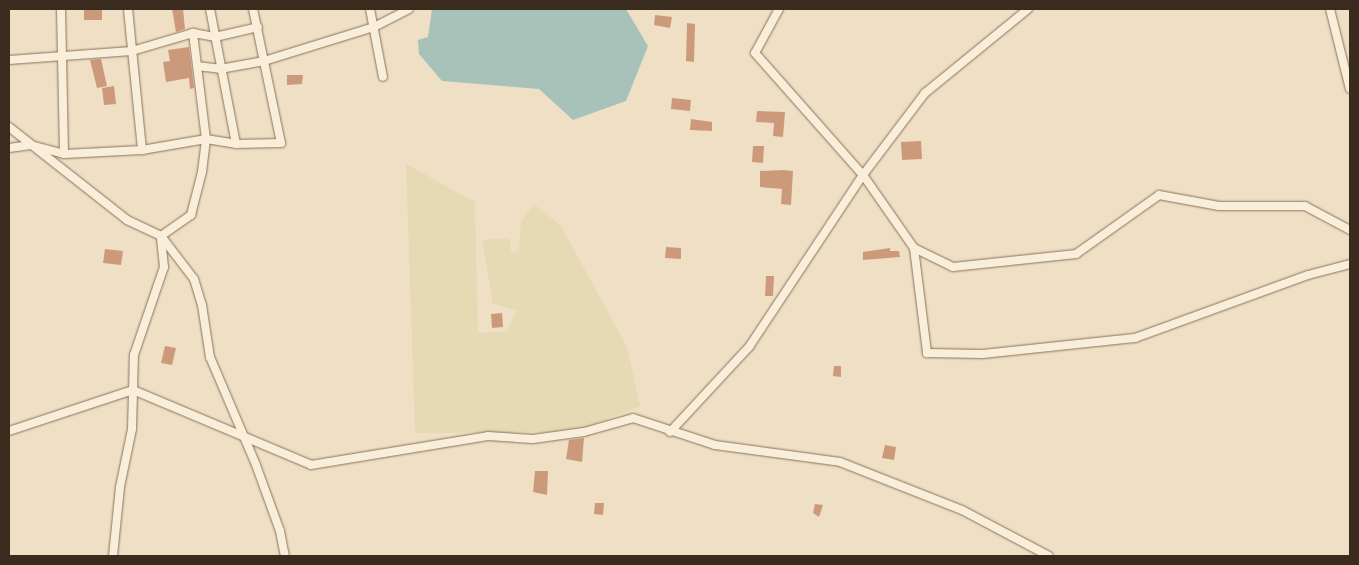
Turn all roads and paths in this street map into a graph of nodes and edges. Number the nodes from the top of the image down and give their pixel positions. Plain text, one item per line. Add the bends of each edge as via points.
1 (61, 9) edge
2 (128, 9) edge
3 (210, 9) edge
4 (253, 9) edge
5 (370, 9) edge
6 (409, 9) edge
7 (779, 9) edge
8 (1028, 9) edge
9 (1330, 9) edge
10 (258, 27) junction
11 (374, 27) junction
12 (193, 33) junction
13 (215, 37) junction
14 (132, 51) junction
15 (64, 54) junction
16 (9, 60) edge
17 (264, 61) junction
18 (197, 66) junction
19 (220, 69) junction
20 (383, 77) dead end
21 (1350, 89) edge
22 (9, 127) edge
23 (206, 139) junction
24 (236, 144) junction
25 (31, 145) junction
26 (9, 148) edge
27 (142, 150) junction
28 (64, 154) junction
29 (862, 175) junction
30 (1350, 230) edge
31 (161, 236) junction
32 (914, 248) junction
33 (1350, 264) edge
34 (133, 390) junction
35 (9, 431) edge
36 (670, 432) junction
37 (240, 434) junction
38 (113, 556) edge
39 (285, 556) edge
40 (1049, 556) edge

1 - 15 street
2 - 14 street
3 - 13 street
4 - 10 street
5 - 11 street
6 - 11 street
7 - 29 street via 755,53
8 - 29 street via 925,92
9 - 21 street
10 - 13 street
10 - 17 street
11 - 17 street
11 - 20 street
12 - 13 street
12 - 14 street
12 - 18 street
13 - 19 street
14 - 15 street
14 - 27 street
15 - 16 street
15 - 28 street
17 - 19 street
17 - 24 street via 281,143
18 - 19 street
18 - 23 street
19 - 24 street
22 - 25 street
23 - 24 street
23 - 27 street
23 - 31 street via 191,215
25 - 26 street
25 - 28 street
25 - 31 street via 127,220
27 - 28 street
29 - 32 street
29 - 36 street via 749,348
30 - 32 street via 1305,206 1219,206 1159,195 1076,254 953,267
31 - 34 street via 164,267 134,355
31 - 37 street via 194,279 202,305 210,357
32 - 33 street via 927,353 982,354 1135,338 1308,275
34 - 35 street
34 - 37 street
34 - 38 street via 132,429 120,488
36 - 37 street via 633,418 584,432 533,438 488,436 311,465
36 - 40 street via 715,445 840,462 962,510
37 - 39 street via 256,465

